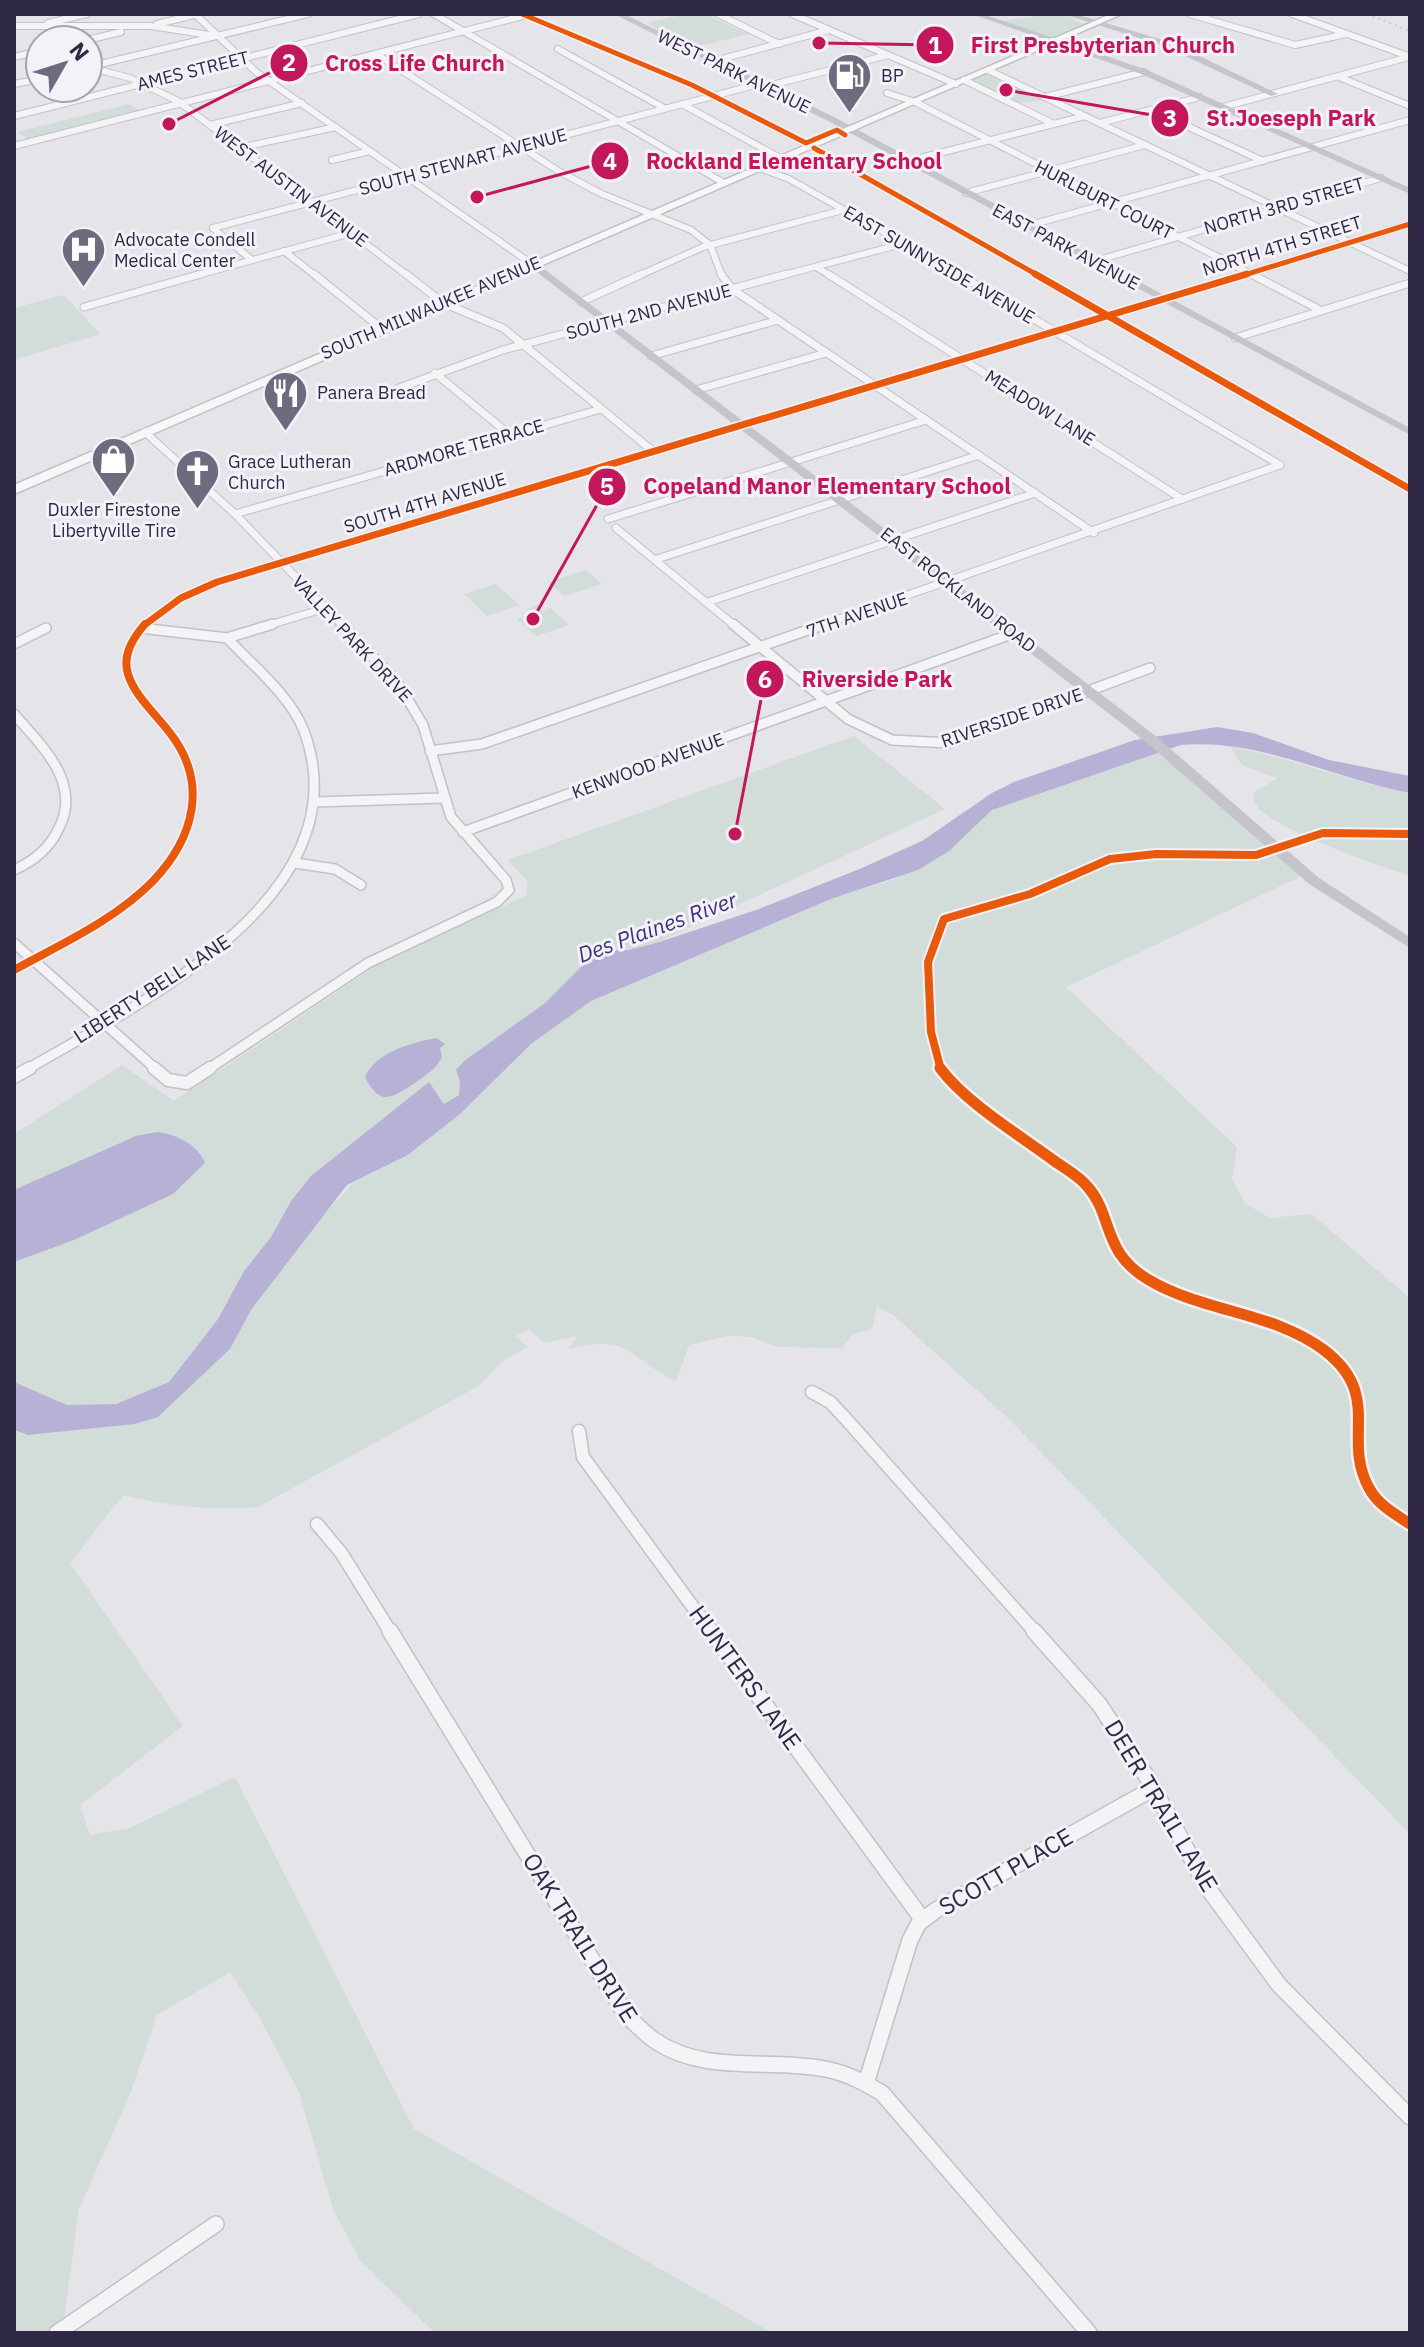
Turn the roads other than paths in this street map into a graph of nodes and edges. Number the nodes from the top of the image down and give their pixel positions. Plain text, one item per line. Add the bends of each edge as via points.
1 (87, 14) edge
2 (197, 14) edge
3 (308, 14) edge
4 (419, 14) edge
5 (434, 14) edge
6 (531, 14) edge
7 (618, 14) edge
8 (718, 14) edge
9 (792, 14) edge
10 (976, 14) edge
11 (1067, 14) edge
12 (1118, 14) edge
13 (1190, 14) edge
14 (1292, 14) edge
15 (43, 24) edge
16 (1096, 24) junction
17 (104, 27) edge
18 (145, 27) junction
19 (830, 30) junction
20 (463, 32) junction
21 (1346, 34) junction
22 (104, 36) edge
23 (216, 36) junction
24 (1052, 43) junction
25 (779, 44) junction
26 (558, 49) dead end
27 (376, 54) junction
28 (888, 55) junction
29 (1409, 57) edge
30 (240, 59) junction
31 (714, 61) junction
32 (104, 63) edge
33 (988, 70) junction
34 (104, 72) edge
35 (1144, 72) junction
36 (1338, 77) junction
37 (270, 82) junction
38 (960, 82) junction
39 (143, 83) junction
40 (762, 85) junction
41 (887, 93) dead end
42 (1274, 94) junction
43 (1045, 97) junction
44 (1200, 97) junction
45 (915, 102) junction
46 (302, 103) junction
47 (182, 104) junction
48 (682, 104) junction
49 (1410, 106) edge
50 (1223, 107) junction
51 (664, 108) junction
52 (1152, 110) junction
53 (14, 116) edge
54 (1085, 116) junction
55 (1410, 120) edge
56 (614, 122) junction
57 (1100, 123) junction
58 (1054, 124) junction
59 (210, 125) junction
60 (336, 127) junction
61 (850, 130) junction
62 (988, 141) junction
63 (1145, 145) junction
64 (14, 146) edge
65 (521, 146) junction
66 (1312, 147) junction
67 (239, 148) junction
68 (370, 151) junction
69 (782, 159) junction
70 (332, 160) dead end
71 (908, 161) junction
72 (1263, 161) junction
73 (760, 168) junction
74 (1047, 171) junction
75 (1209, 176) junction
76 (406, 177) junction
77 (1381, 178) junction
78 (724, 183) junction
79 (1410, 191) edge
80 (966, 193) junction
81 (310, 202) junction
82 (1111, 203) junction
83 (1278, 208) junction
84 (843, 210) junction
85 (653, 213) junction
86 (1410, 224) edge
87 (1027, 226) junction
88 (351, 233) junction
89 (1178, 237) junction
90 (1349, 242) junction
91 (902, 244) junction
92 (710, 245) junction
93 (284, 251) junction
94 (252, 260) junction
95 (1095, 261) junction
96 (532, 264) junction
97 (816, 267) junction
98 (1410, 271) edge
99 (1248, 273) junction
100 (1410, 283) edge
101 (732, 289) junction
102 (1163, 299) junction
103 (581, 302) junction
104 (443, 303) junction
105 (84, 307) dead end
106 (1320, 310) junction
107 (778, 320) junction
108 (608, 322) junction
109 (382, 329) junction
110 (1058, 333) junction
111 (1235, 338) junction
112 (523, 345) junction
113 (826, 353) junction
114 (651, 356) junction
115 (964, 360) junction
116 (435, 373) junction
117 (876, 386) junction
118 (399, 388) dead end
119 (696, 390) junction
120 (601, 409) junction
121 (926, 420) junction
122 (744, 425) junction
123 (145, 432) junction
124 (1410, 432) edge
125 (510, 435) junction
126 (654, 452) junction
127 (979, 455) junction
128 (791, 463) junction
129 (1280, 465) joint
130 (14, 490) edge
131 (1035, 493) junction
132 (1182, 499) junction
133 (841, 501) junction
134 (235, 514) junction
135 (608, 519) dead end
136 (616, 528) dead end
137 (1094, 533) junction
138 (893, 540) junction
139 (657, 559) junction
140 (282, 562) junction
141 (948, 583) junction
142 (708, 602) junction
143 (326, 608) junction
144 (46, 628) dead end
145 (141, 628) junction
146 (1014, 633) junction
147 (227, 638) junction
148 (14, 644) edge
149 (762, 647) junction
150 (1150, 668) dead end
151 (1089, 691) junction
152 (826, 701) junction
153 (14, 714) edge
154 (430, 751) junction
155 (443, 798) junction
156 (315, 802) junction
157 (463, 832) junction
158 (295, 863) junction
159 (14, 870) edge
160 (361, 885) dead end
161 (14, 943) edge
162 (1410, 943) edge
163 (31, 960) junction
164 (14, 970) edge
165 (103, 1023) junction
166 (14, 1077) edge
167 (812, 1392) dead end
168 (579, 1431) dead end
169 (317, 1524) dead end
170 (1154, 1788) junction
171 (923, 1920) junction
172 (867, 2080) junction
173 (1410, 2117) edge
174 (216, 2224) dead end
175 (57, 2333) edge
176 (1089, 2333) edge

1 - 15 street
2 - 18 street
2 - 23 street
3 - 23 street
4 - 30 street, AMES STREET
5 - 20 street
6 - 20 street
7 - 31 street, WEST PARK AVENUE
8 - 25 street
9 - 19 street
10 - 24 street
11 - 16 street
12 - 16 main road, SOUTH MILWAUKEE AVENUE
13 - 21 street via 1295,45
14 - 21 street
16 - 24 main road, SOUTH MILWAUKEE AVENUE
16 - 42 street via 1167,44
17 - 18 street
18 - 22 street
18 - 23 street
19 - 25 street
19 - 28 street
20 - 27 street
20 - 56 street
21 - 29 street
23 - 30 street
23 - 32 street
24 - 33 main road, SOUTH MILWAUKEE AVENUE
24 - 35 street
25 - 31 street
26 - 51 street
27 - 37 street
27 - 65 street
28 - 38 street
28 - 40 street, SOUTH STEWART AVENUE
29 - 36 street
30 - 37 street
30 - 39 street, AMES STREET
31 - 40 street, WEST PARK AVENUE
33 - 38 main road, SOUTH MILWAUKEE AVENUE
33 - 43 street
34 - 39 street, WEST AUSTIN AVENUE
35 - 43 street
35 - 44 street
36 - 42 street
36 - 49 street
37 - 46 street
37 - 47 street
38 - 45 main road, SOUTH MILWAUKEE AVENUE
38 - 58 street
39 - 47 street, WEST AUSTIN AVENUE
39 - 53 street, AMES STREET
40 - 48 street, SOUTH STEWART AVENUE
40 - 61 street, WEST PARK AVENUE
41 - 45 street, HURLBURT COURT
42 - 50 street
43 - 54 street
44 - 50 street
44 - 52 street
45 - 61 main road, SOUTH MILWAUKEE AVENUE
45 - 62 street, HURLBURT COURT
46 - 59 street
46 - 60 street
47 - 59 street, WEST AUSTIN AVENUE
47 - 64 street
48 - 51 street, SOUTH STEWART AVENUE
48 - 69 street
50 - 66 street
51 - 56 street, SOUTH STEWART AVENUE
52 - 57 street
52 - 72 street
54 - 57 street
54 - 58 street
55 - 66 street
56 - 65 street, SOUTH STEWART AVENUE
56 - 78 street
57 - 63 street
58 - 62 street
59 - 67 street, WEST AUSTIN AVENUE
60 - 67 street
60 - 68 street
61 - 69 main road, SOUTH MILWAUKEE AVENUE
61 - 71 street, EAST PARK AVENUE
62 - 71 street
62 - 74 street, HURLBURT COURT
63 - 74 street
63 - 75 street
65 - 76 street, SOUTH STEWART AVENUE
65 - 85 street via 590,189
66 - 72 street
66 - 77 street
67 - 81 street, WEST AUSTIN AVENUE
68 - 70 street
68 - 76 street
69 - 73 main road, SOUTH MILWAUKEE AVENUE
71 - 80 street, EAST PARK AVENUE
72 - 75 street
73 - 78 main road, SOUTH MILWAUKEE AVENUE
73 - 84 street, EAST SUNNYSIDE AVENUE
74 - 80 street
74 - 82 street, HURLBURT COURT
75 - 82 street
75 - 83 street
76 - 81 street, SOUTH STEWART AVENUE
76 - 96 street
77 - 79 street
77 - 83 street, NORTH 3RD STREET
78 - 85 main road, SOUTH MILWAUKEE AVENUE
80 - 87 street, EAST PARK AVENUE
81 - 88 street, WEST AUSTIN AVENUE
81 - 94 street, SOUTH STEWART AVENUE via 213,228
82 - 87 street
82 - 89 street, HURLBURT COURT
83 - 89 street, NORTH 3RD STREET
83 - 90 street
84 - 91 street, EAST SUNNYSIDE AVENUE
84 - 92 street
85 - 92 street
85 - 96 main road, SOUTH MILWAUKEE AVENUE
86 - 90 street, NORTH 4TH STREET
87 - 95 street, EAST PARK AVENUE
88 - 93 street
88 - 104 street, WEST AUSTIN AVENUE
89 - 95 street, NORTH 3RD STREET
89 - 99 street, HURLBURT COURT
90 - 98 street
90 - 99 street, NORTH 4TH STREET
91 - 97 street, SOUTH 2ND AVENUE
91 - 110 street, EAST SUNNYSIDE AVENUE
92 - 101 street via 718,274
92 - 103 street
93 - 94 street
93 - 109 street
94 - 105 street
95 - 102 street, EAST PARK AVENUE
96 - 103 street, EAST ROCKLAND ROAD
96 - 104 main road, SOUTH MILWAUKEE AVENUE
97 - 101 street, SOUTH 2ND AVENUE
97 - 115 street, MEADOW LANE
99 - 102 street, NORTH 4TH STREET
99 - 106 street, HURLBURT COURT
100 - 106 street
101 - 107 street
101 - 108 street, SOUTH 2ND AVENUE
102 - 110 street, SOUTH 4TH AVENUE
102 - 111 street, EAST PARK AVENUE
103 - 108 street, EAST ROCKLAND ROAD
104 - 109 main road, SOUTH MILWAUKEE AVENUE
104 - 112 street, WEST AUSTIN AVENUE via 503,328
106 - 111 street
107 - 113 street
107 - 114 street
108 - 112 street, SOUTH 2ND AVENUE
108 - 114 street, EAST ROCKLAND ROAD
109 - 123 main road, SOUTH MILWAUKEE AVENUE
110 - 115 street, SOUTH 4TH AVENUE
110 - 129 street, EAST SUNNYSIDE AVENUE
111 - 124 street, EAST PARK AVENUE
112 - 116 street, SOUTH 2ND AVENUE
112 - 120 street, WEST AUSTIN AVENUE
113 - 117 street
113 - 119 street
114 - 119 street, EAST ROCKLAND ROAD
115 - 117 street, SOUTH 4TH AVENUE
115 - 132 street, MEADOW LANE
116 - 118 street, SOUTH 2ND AVENUE
116 - 125 street
117 - 121 street
117 - 122 street, SOUTH 4TH AVENUE
119 - 122 street, EAST ROCKLAND ROAD
120 - 125 street, ARDMORE TERRACE
120 - 126 street, WEST AUSTIN AVENUE
121 - 127 street
121 - 128 street
122 - 126 street, SOUTH 4TH AVENUE
122 - 128 street, EAST ROCKLAND ROAD
123 - 130 main road, SOUTH MILWAUKEE AVENUE
123 - 134 street, VALLEY PARK DRIVE
125 - 134 street, ARDMORE TERRACE
126 - 140 street, SOUTH 4TH AVENUE
127 - 131 street
127 - 133 street
128 - 133 street, EAST ROCKLAND ROAD
128 - 135 street
129 - 132 street, 7TH AVENUE
131 - 137 street
131 - 138 street
132 - 137 street, 7TH AVENUE
133 - 138 street, EAST ROCKLAND ROAD
133 - 139 street
134 - 140 street, VALLEY PARK DRIVE
136 - 139 street
137 - 141 street, 7TH AVENUE
138 - 141 street, EAST ROCKLAND ROAD
138 - 142 street
139 - 142 street
140 - 143 street, VALLEY PARK DRIVE
140 - 145 street, SOUTH 4TH AVENUE via 176,599
141 - 146 street, EAST ROCKLAND ROAD
141 - 149 street, 7TH AVENUE
142 - 149 street
143 - 147 street
143 - 154 street, VALLEY PARK DRIVE via 410,698
144 - 148 street
145 - 147 street
145 - 163 street, SOUTH 4TH AVENUE via 131,642 126,669 134,689 190,766 195,787 191,817 181,843 139,892
146 - 151 street, EAST ROCKLAND ROAD
146 - 152 street, KENWOOD AVENUE
147 - 156 street, LIBERTY BELL LANE via 300,724 312,755
149 - 152 street
149 - 154 street, 7TH AVENUE via 482,744
150 - 151 street, RIVERSIDE DRIVE
151 - 152 street, RIVERSIDE DRIVE via 949,743 913,744 871,733
151 - 162 street, EAST ROCKLAND ROAD via 1314,881
152 - 157 street, KENWOOD AVENUE
153 - 159 street via 59,769 70,799 51,843
154 - 155 street, VALLEY PARK DRIVE
155 - 156 street
155 - 157 street, VALLEY PARK DRIVE
156 - 158 street, LIBERTY BELL LANE
157 - 165 street, VALLEY PARK DRIVE via 506,880 509,890 497,902 368,963 195,1080 175,1083
158 - 160 street via 335,869
158 - 165 street, LIBERTY BELL LANE via 262,910 229,940
161 - 163 street
163 - 164 street, SOUTH 4TH AVENUE
163 - 165 street
165 - 166 street, LIBERTY BELL LANE
167 - 170 street, DEER TRAIL LANE via 846,1419 1072,1672
168 - 171 street, HUNTERS LANE via 583,1457
169 - 172 street, OAK TRAIL DRIVE via 342,1554 642,2034 691,2059
170 - 171 street, SCOTT PLACE
170 - 173 street, DEER TRAIL LANE via 1207,1887 1254,1953 1309,2018
171 - 172 street, SCOTT PLACE via 910,1940
172 - 176 street
174 - 175 street

